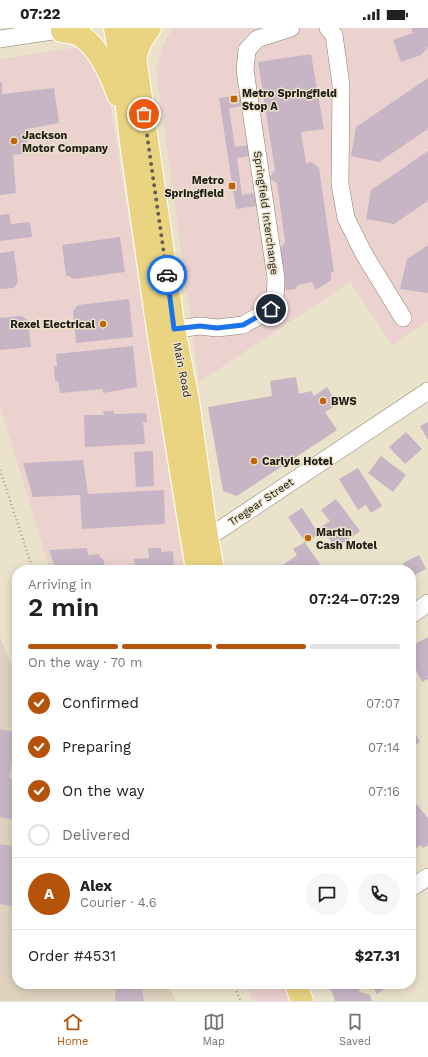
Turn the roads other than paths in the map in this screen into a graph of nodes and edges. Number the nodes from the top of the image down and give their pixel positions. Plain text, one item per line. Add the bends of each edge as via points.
1 (115, 28) edge
2 (131, 28) edge
3 (150, 28) edge
4 (291, 28) edge
5 (328, 28) edge
6 (67, 29) edge
7 (0, 39) edge
8 (136, 55) junction
9 (131, 143) junction
10 (403, 318) dead end
11 (166, 330) junction
12 (428, 391) edge
13 (199, 538) junction
14 (197, 565) edge
15 (211, 565) edge
16 (428, 603) edge
17 (416, 611) edge
18 (428, 877) edge
19 (416, 885) edge
20 (298, 989) edge
21 (314, 989) edge
22 (302, 1001) edge
23 (318, 1001) edge

1 - 9 main road, Main Road
2 - 8 main road, Main Road
3 - 8 main road via 141,40
4 - 11 street, Springfield Interchange via 257,39 247,50 246,70 276,278 275,299 271,309 243,325
5 - 10 street via 334,35 341,85 340,184 346,218
6 - 7 street
6 - 9 main road via 90,45 111,74
8 - 11 main road, Main Road
9 - 11 main road, Main Road
11 - 13 main road, Main Road
12 - 13 street, Tregear Street
13 - 14 main road, Main Road
13 - 15 main road, Main Road
16 - 17 street
18 - 19 street
20 - 22 main road
21 - 23 main road

